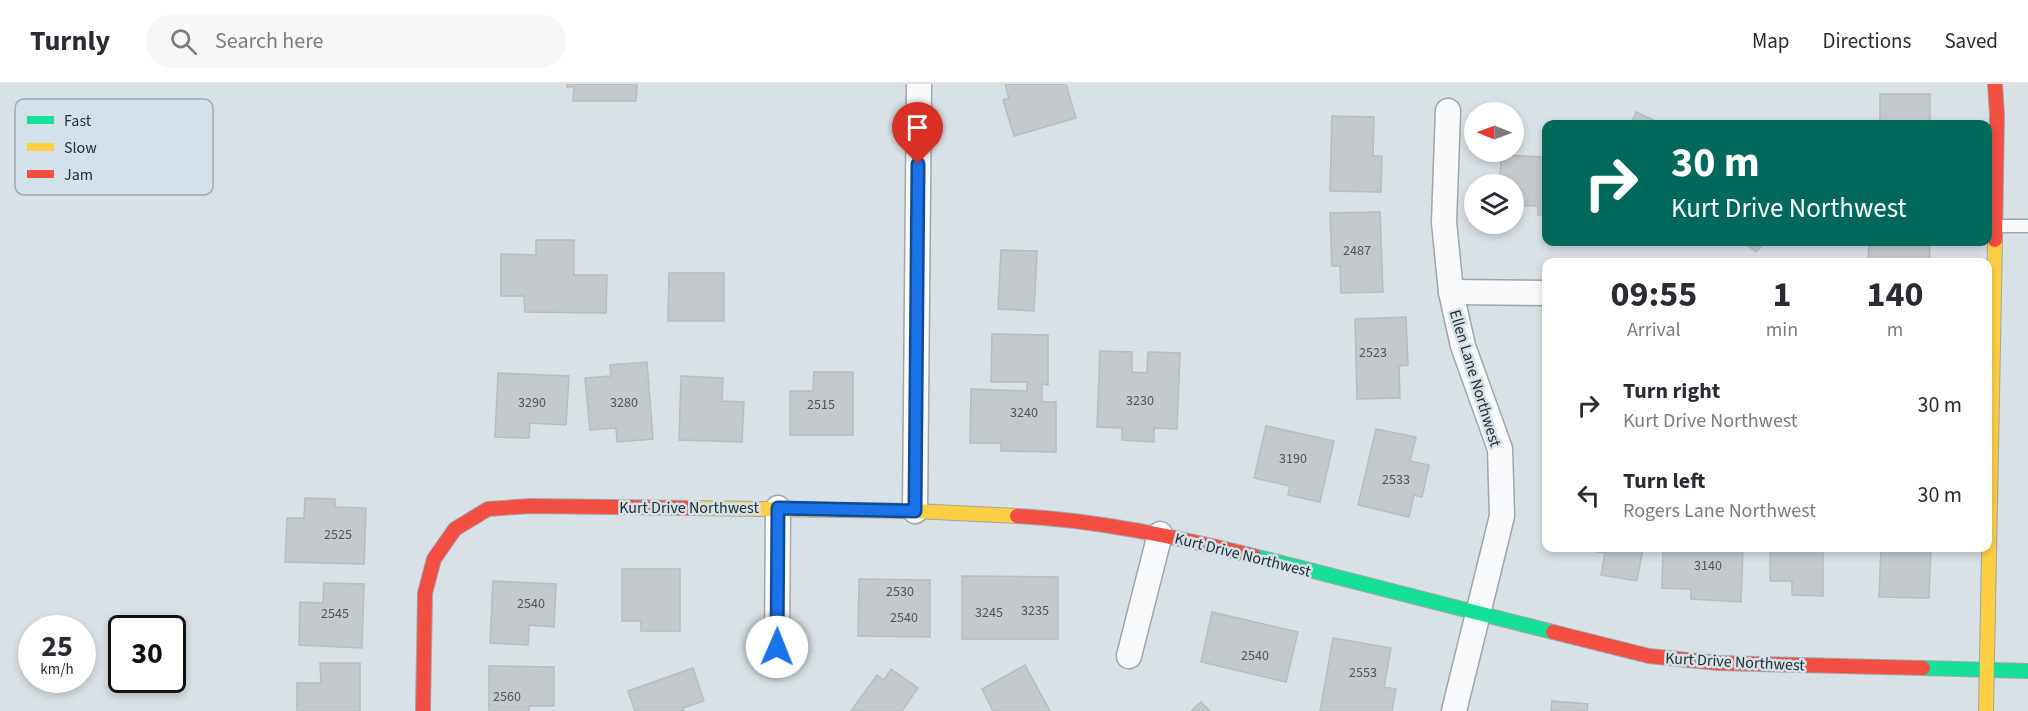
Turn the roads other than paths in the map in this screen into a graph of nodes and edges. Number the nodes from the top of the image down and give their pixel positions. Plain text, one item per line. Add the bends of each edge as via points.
1 (919, 84) edge
2 (1995, 84) edge
3 (1448, 111) dead end
4 (1995, 226) junction
5 (2028, 226) edge
6 (1451, 292) junction
7 (1542, 293) edge
8 (1992, 392) edge
9 (778, 508) junction
10 (915, 511) junction
11 (1160, 534) junction
12 (1989, 552) edge
13 (1478, 613) junction
14 (777, 647) dead end
15 (1129, 656) dead end
16 (1987, 670) junction
17 (2028, 670) edge
18 (423, 711) edge
19 (1454, 711) edge
20 (1986, 711) edge

1 - 10 street
2 - 4 street
3 - 6 street, Ellen Lane Northwest via 1444,222
4 - 5 lane
4 - 8 street
6 - 7 street
6 - 13 street, Ellen Lane Northwest via 1463,346 1500,449 1502,516
9 - 10 street, Kurt Drive Northwest
9 - 14 street
9 - 18 street, Kurt Drive Northwest via 488,509 455,529 434,559 425,593
10 - 11 street, Kurt Drive Northwest via 1063,518
11 - 13 street, Kurt Drive Northwest
11 - 15 street
12 - 16 street
13 - 16 street, Kurt Drive Northwest via 1649,656 1718,663
13 - 19 street, Ellen Lane Northwest
16 - 17 street, Kurt Drive Northwest
16 - 20 street

